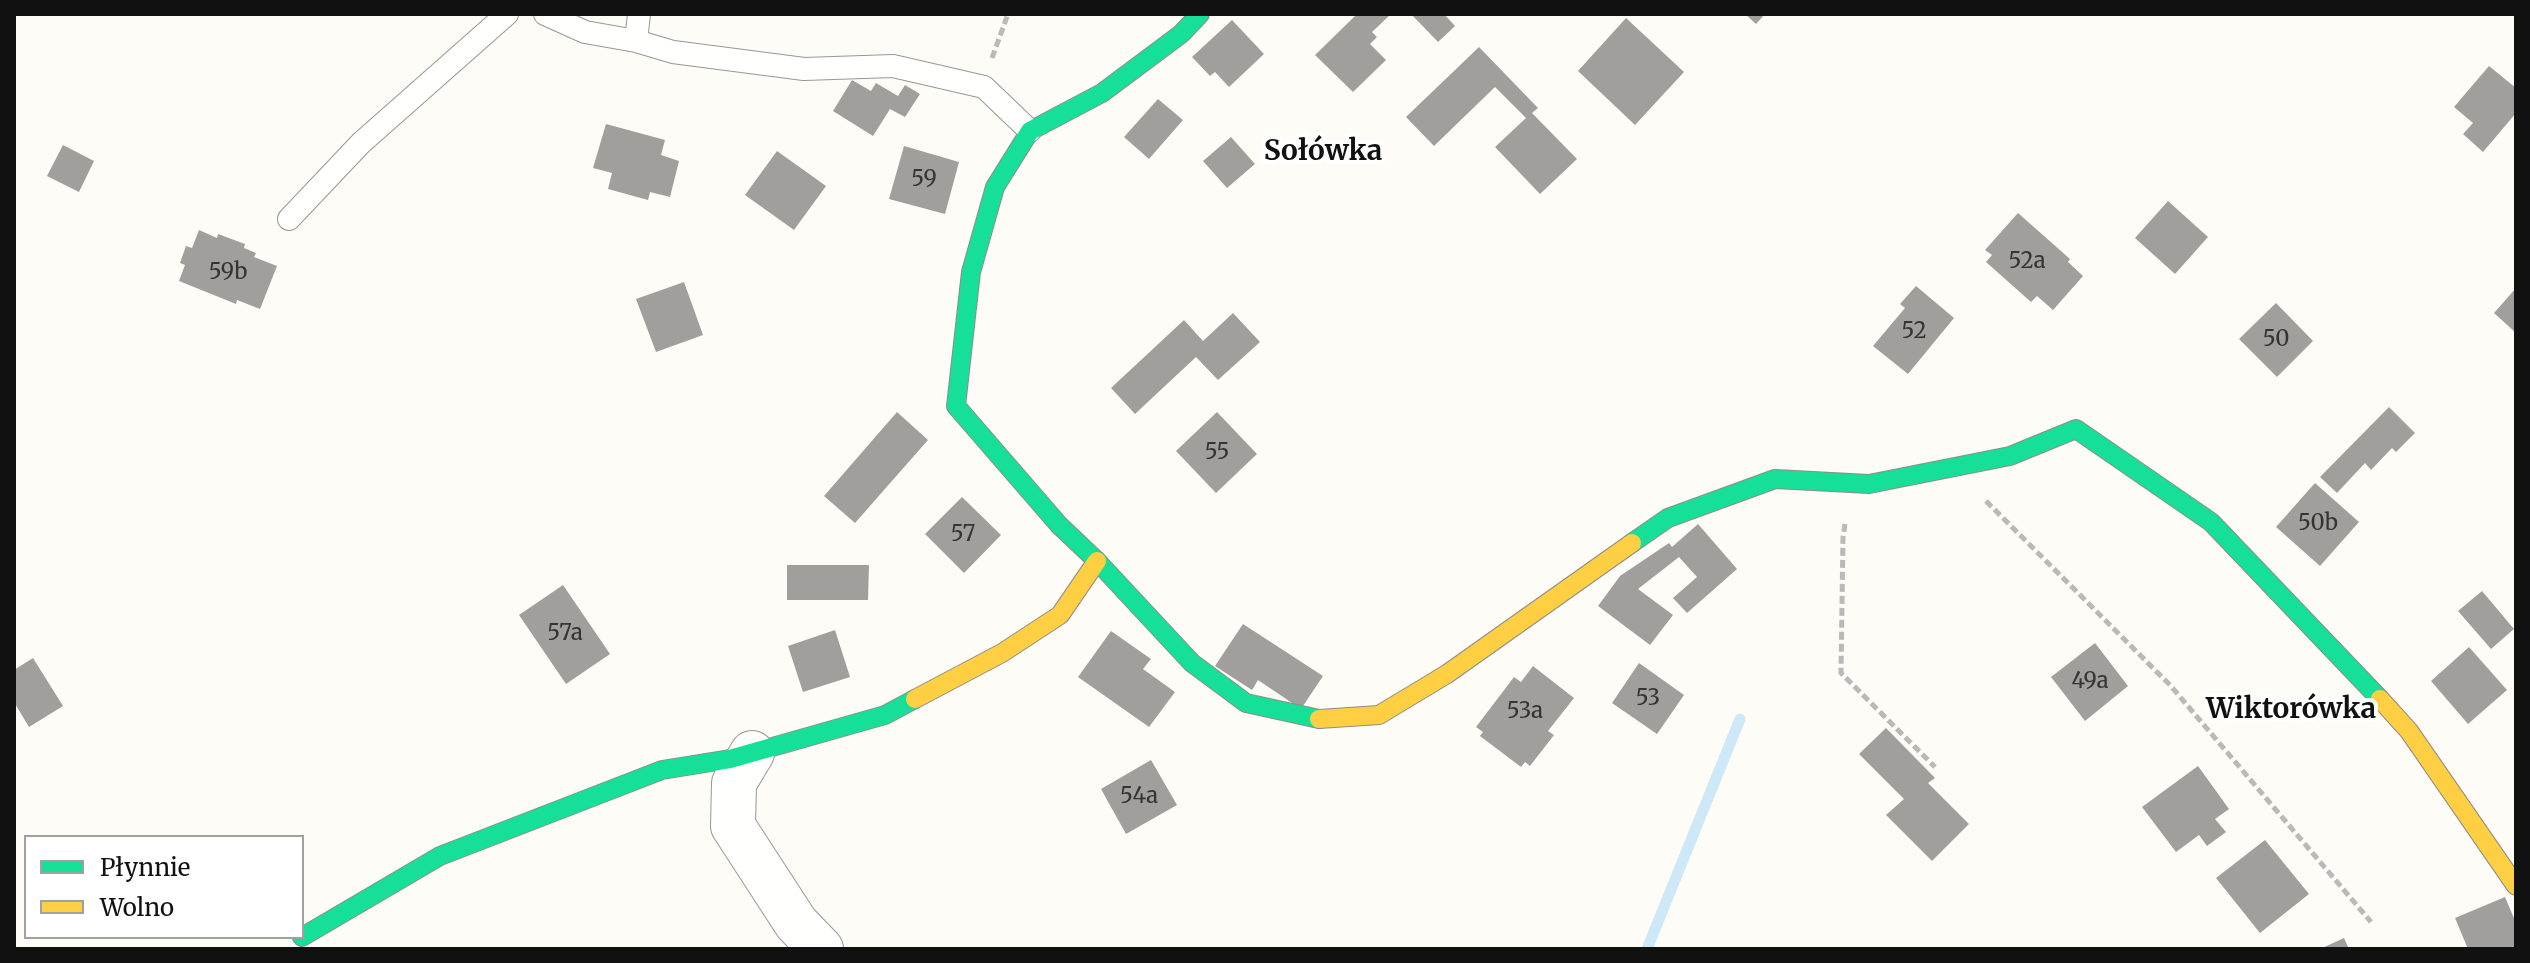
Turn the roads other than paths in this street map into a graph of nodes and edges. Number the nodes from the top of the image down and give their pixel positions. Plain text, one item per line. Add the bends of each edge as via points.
1 (507, 14) edge
2 (545, 14) edge
3 (639, 14) edge
4 (1200, 14) edge
5 (636, 41) junction
6 (1030, 131) junction
7 (289, 219) dead end
8 (1097, 561) junction
9 (752, 753) junction
10 (2516, 886) edge
11 (304, 936) edge
12 (298, 939) edge
13 (281, 949) edge
14 (821, 949) edge

1 - 7 lane via 361,143
2 - 5 lane via 585,32
3 - 5 lane
4 - 6 street via 1102,93
5 - 6 lane via 673,52 804,69 893,66 984,87
6 - 8 street via 995,187 971,272 956,406
8 - 9 street via 1060,615 1002,653 885,715
8 - 10 street via 1192,663 1246,703 1312,719 1379,715 1447,674 1668,518 1775,479 1869,484 2010,456 2076,429 2211,522 2325,639 2409,731
9 - 11 street via 662,770 440,856
9 - 14 street via 734,783 733,826 796,923
12 - 13 street

